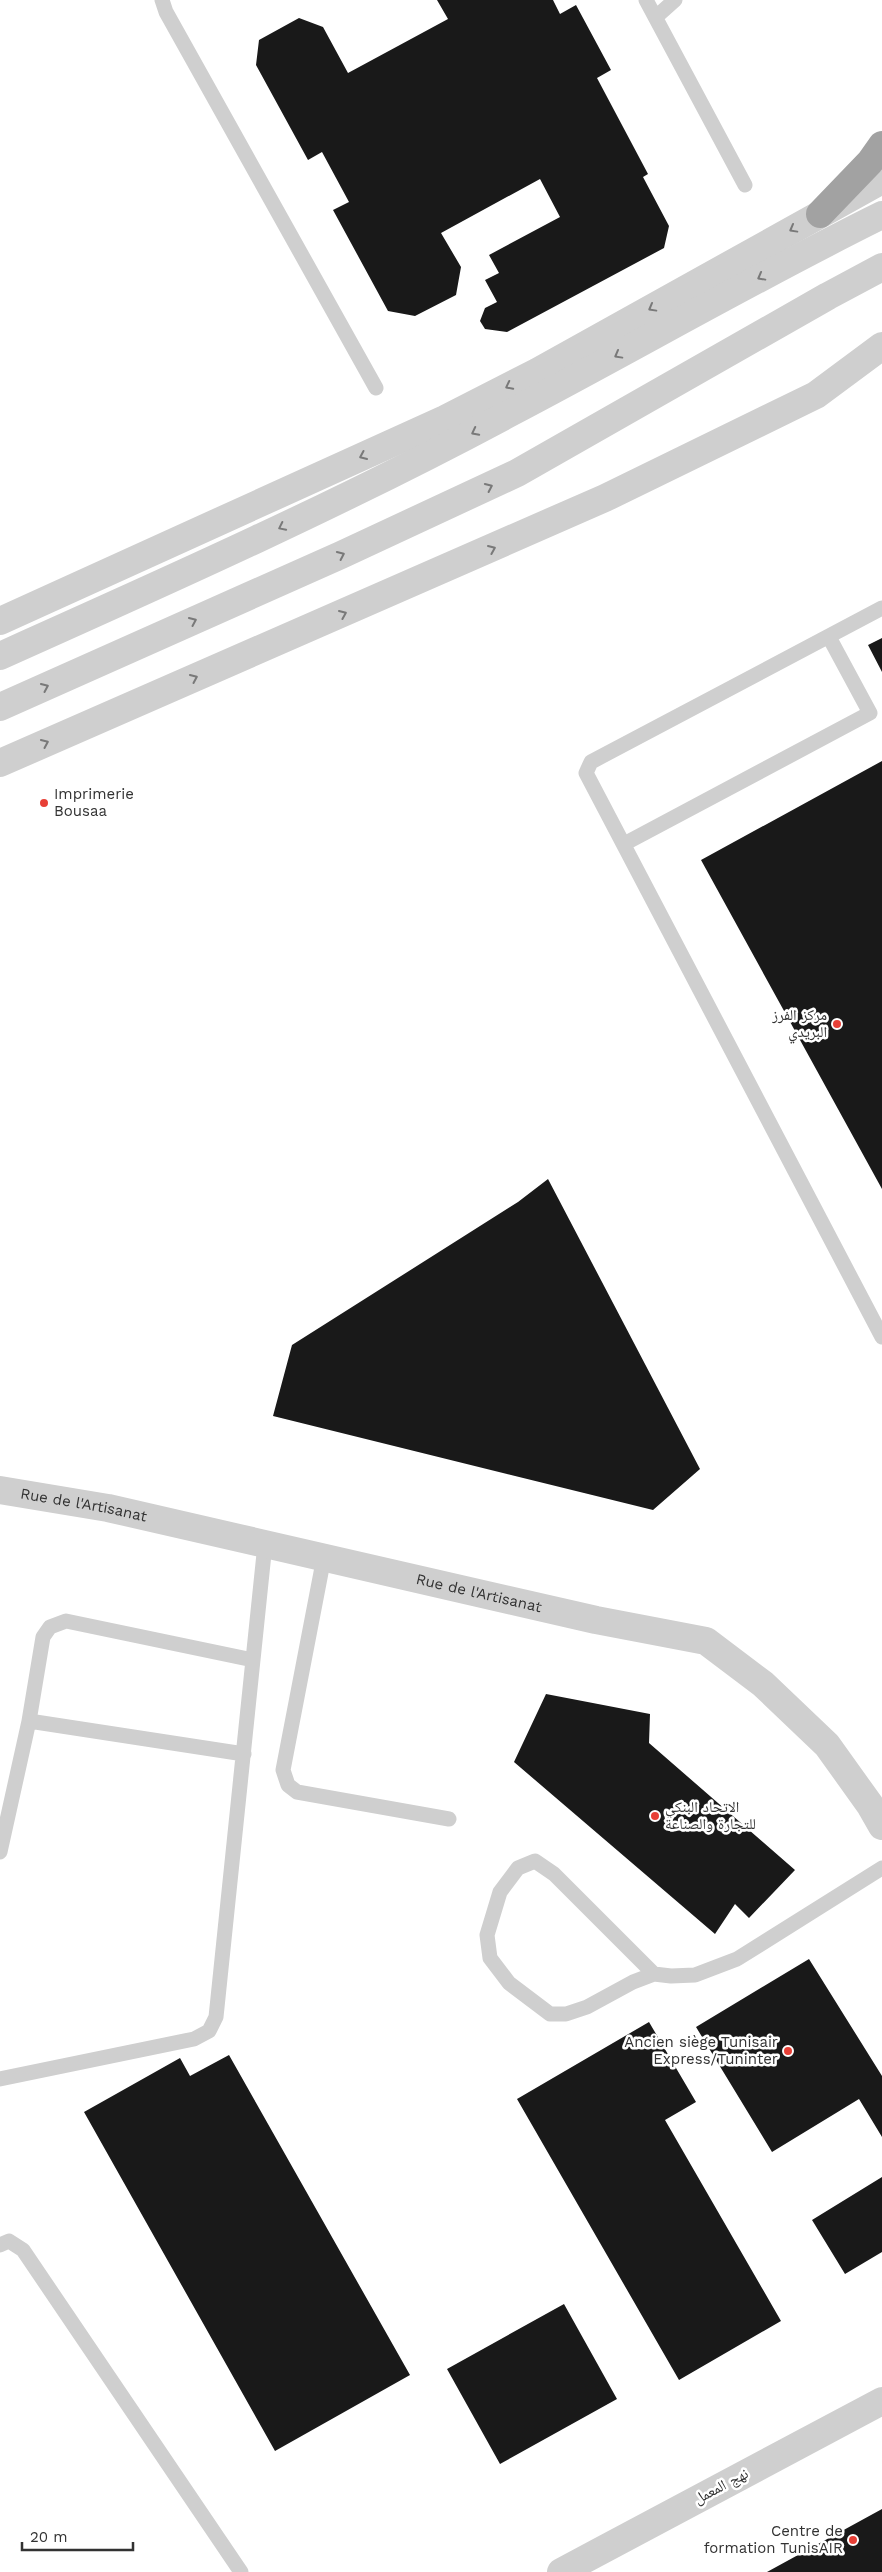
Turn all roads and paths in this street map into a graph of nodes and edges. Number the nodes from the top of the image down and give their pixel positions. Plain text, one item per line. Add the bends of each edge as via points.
1 (162, 0) edge
2 (646, 0) edge
3 (676, 0) edge
4 (656, 17) junction
5 (882, 145) edge
6 (882, 180) edge
7 (745, 185) dead end
8 (820, 214) junction
9 (882, 215) edge
10 (882, 267) edge
11 (882, 346) edge
12 (882, 370) edge
13 (376, 388) dead end
14 (816, 395) junction
15 (882, 608) edge
16 (0, 621) edge
17 (829, 637) junction
18 (0, 656) edge
19 (0, 707) edge
20 (0, 763) edge
21 (624, 844) junction
22 (882, 1336) edge
23 (0, 1490) edge
24 (265, 1544) junction
25 (324, 1557) junction
26 (253, 1660) junction
27 (29, 1721) junction
28 (244, 1754) junction
29 (449, 1819) dead end
30 (882, 1826) edge
31 (0, 1852) edge
32 (882, 1868) edge
33 (654, 1974) junction
34 (0, 2078) edge
35 (0, 2245) edge
36 (882, 2401) edge
37 (241, 2572) edge
38 (561, 2572) edge

1 - 13 lane
2 - 4 lane
3 - 4 lane
4 - 7 lane
5 - 8 highway
6 - 8 street
8 -> 16 street via 538,372 445,419
9 -> 18 street via 814,248 518,409 383,478 220,558
19 -> 10 street via 340,556 517,473
11 - 14 street
12 - 14 street
20 -> 14 street via 605,498
15 - 17 lane
17 - 21 lane via 591,762 586,773
17 - 21 lane via 870,713
21 - 22 lane
23 - 24 street, Rue de l'Artisanat via 108,1508
24 - 25 street, Rue de l'Artisanat
24 - 26 lane
25 - 29 lane via 283,1770 288,1785 297,1792
25 - 30 street, Rue de l'Artisanat via 596,1620 706,1641 763,1684 827,1745
26 - 27 lane via 66,1621 50,1627 43,1637
26 - 28 lane
27 - 28 lane
27 - 31 lane
28 - 34 lane via 216,2017 210,2031 194,2039
32 - 33 lane via 737,1959 695,1975
33 - 33 lane via 587,2008 566,2014 550,2014 509,1984 490,1958 487,1934 500,1892 518,1868 535,1861 554,1874
35 - 37 lane via 9,2241 23,2250
36 - 38 street, نهج المعمل

